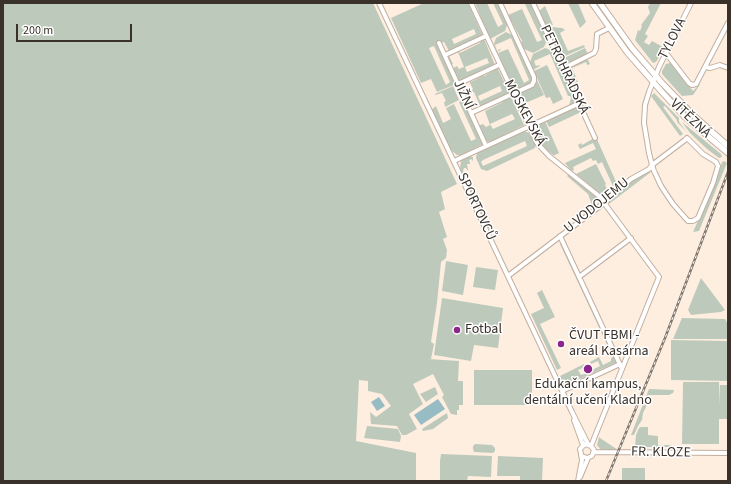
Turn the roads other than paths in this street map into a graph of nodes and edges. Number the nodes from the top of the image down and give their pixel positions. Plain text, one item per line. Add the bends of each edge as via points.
1 (379, 3) edge
2 (471, 3) edge
3 (500, 3) edge
4 (533, 3) edge
5 (592, 3) edge
6 (600, 3) edge
7 (691, 3) edge
8 (728, 22) edge
9 (609, 28) junction
10 (726, 30) edge
11 (486, 36) junction
12 (439, 43) dead end
13 (666, 53) junction
14 (445, 55) junction
15 (499, 65) junction
16 (706, 66) junction
17 (564, 68) junction
18 (728, 68) edge
19 (655, 75) junction
20 (653, 83) junction
21 (458, 84) junction
22 (513, 94) junction
23 (580, 103) junction
24 (471, 113) junction
25 (528, 127) junction
26 (595, 138) dead end
27 (687, 138) joint
28 (486, 146) junction
29 (725, 146) edge
30 (728, 154) edge
31 (454, 162) junction
32 (652, 165) junction
33 (604, 203) junction
34 (560, 236) junction
35 (630, 238) junction
36 (508, 276) junction
37 (579, 277) junction
38 (620, 364) junction
39 (622, 369) junction
40 (562, 391) junction
41 (572, 412) junction
42 (583, 445) junction
43 (590, 445) junction
44 (594, 452) junction
45 (728, 454) edge
46 (582, 456) junction
47 (588, 458) junction
48 (578, 481) edge

1 - 31 street, SPORTOVCŮ
2 - 11 street, MOSKEVSKÁ
3 - 22 street via 535,78 532,85
4 - 17 street, PETROHRADSKÁ
5 - 9 main road, VÍTĚZNÁ
6 - 19 main road, VÍTĚZNÁ
7 - 13 street, TYLOVA
8 - 10 street
9 - 17 street via 597,34 594,53
9 - 20 main road, VÍTĚZNÁ
10 - 16 street
11 - 14 street
11 - 15 street, MOSKEVSKÁ
12 - 14 street, JIŽNÍ
13 - 16 street via 692,85 698,83
13 - 19 street, TYLOVA
14 - 21 street, JIŽNÍ
15 - 21 street
15 - 22 street, MOSKEVSKÁ
16 - 18 street via 710,68 720,65
17 - 23 street, PETROHRADSKÁ
19 - 20 street
19 - 29 main road, VÍTĚZNÁ
20 - 29 main road, VÍTĚZNÁ via 684,116
20 - 32 street via 646,99 644,119
21 - 24 street, JIŽNÍ
22 - 24 street
22 - 25 street, MOSKEVSKÁ
23 - 25 street
23 - 26 street, PETROHRADSKÁ
24 - 28 street, JIŽNÍ
25 - 28 street
25 - 33 street, MOSKEVSKÁ via 540,147
27 - 32 street, U VODOJEMU
27 - 32 street, VÍTĚZNÁ via 718,164 696,220 687,220 667,196
28 - 31 street
29 - 30 main road, VÍTĚZNÁ
31 - 36 street, SPORTOVCŮ
32 - 33 street, U VODOJEMU via 628,181
33 - 34 street, U VODOJEMU
33 - 35 street, MOSKEVSKÁ
34 - 36 street, U VODOJEMU
34 - 37 street
35 - 37 street
35 - 39 street, MOSKEVSKÁ via 659,277
36 - 40 street, SPORTOVCŮ
37 - 38 street
38 - 39 street
38 - 40 street
39 - 43 street
40 - 41 street, SPORTOVCŮ
41 - 42 street, SPORTOVCŮ
41 - 43 street, SPORTOVCŮ
42 - 43 street
42 - 46 street, SPORTOVCŮ via 580,451
43 - 44 street, SPORTOVCŮ
44 - 45 street, FR. KLOZE
44 - 47 street, SPORTOVCŮ
46 - 47 street
46 - 48 street, SPORTOVCŮ
47 - 48 street, SPORTOVCŮ

